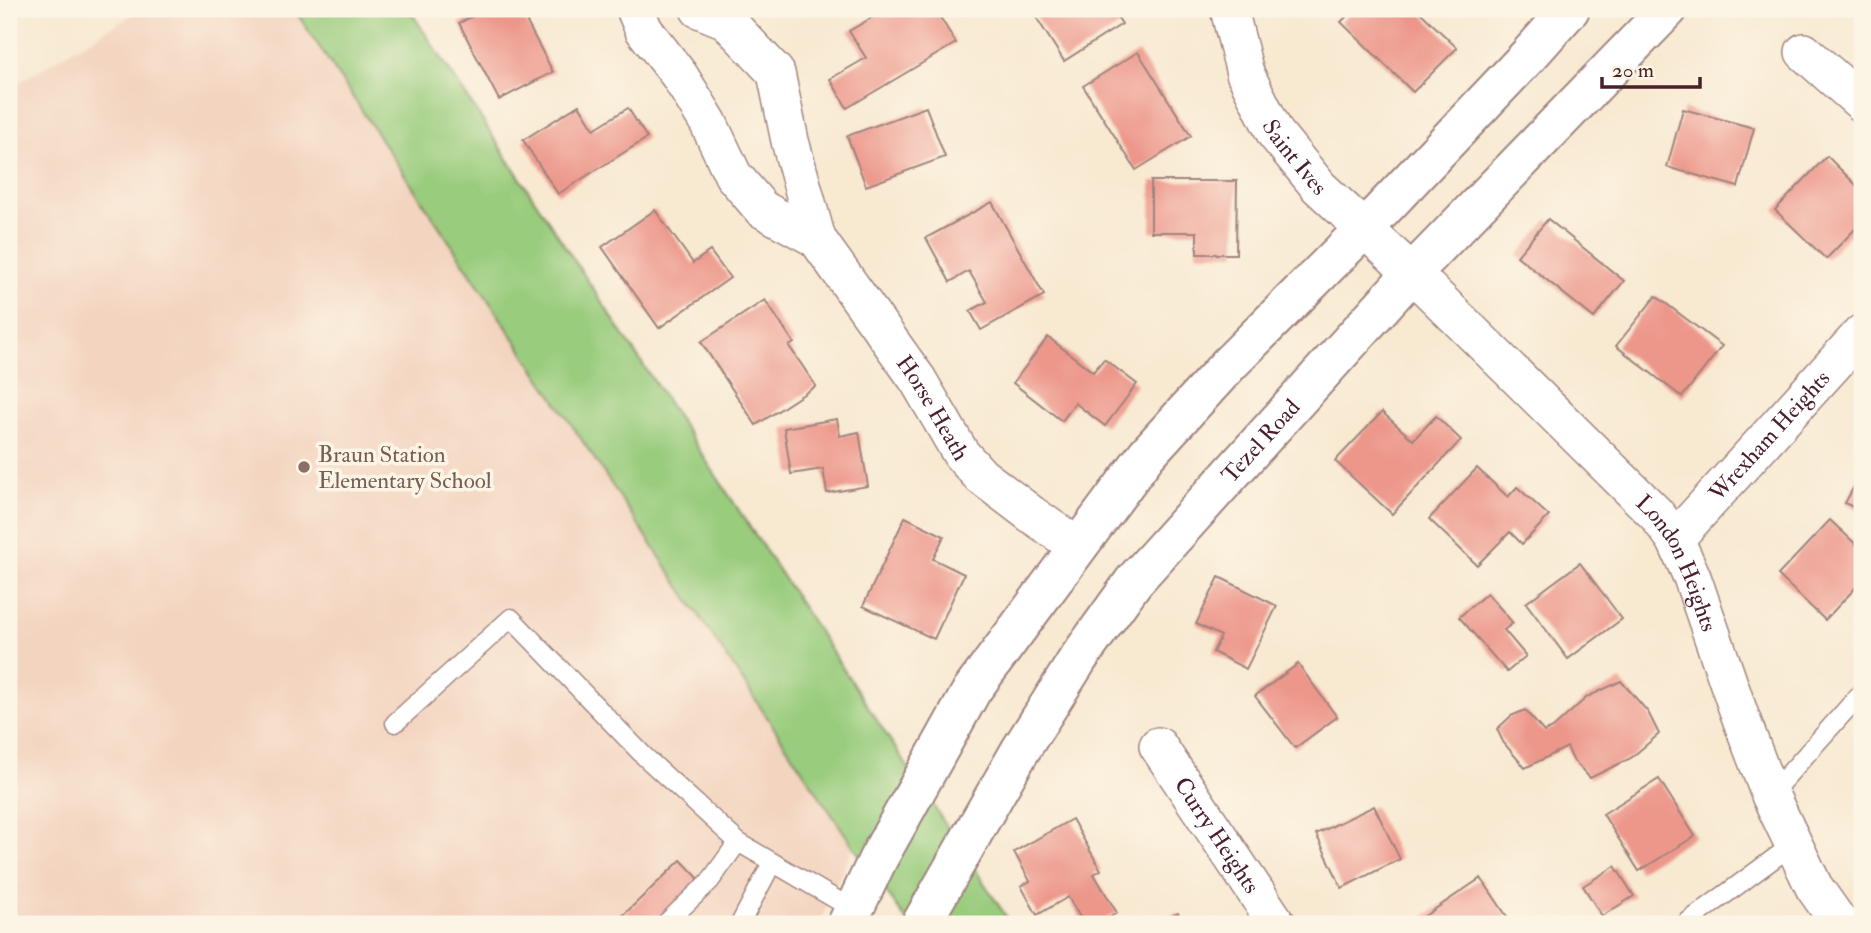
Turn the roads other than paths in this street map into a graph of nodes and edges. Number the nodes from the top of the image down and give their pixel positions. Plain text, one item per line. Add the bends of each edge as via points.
1 (635, 9) edge
2 (699, 9) edge
3 (1229, 9) edge
4 (1570, 9) edge
5 (1668, 9) edge
6 (1804, 52) dead end
7 (1862, 103) edge
8 (1364, 229) junction
9 (817, 239) junction
10 (1412, 273) junction
11 (1862, 333) edge
12 (1675, 539) junction
13 (1078, 547) junction
14 (1862, 692) edge
15 (395, 723) dead end
16 (1158, 746) dead end
17 (1770, 795) junction
18 (738, 842) junction
19 (1795, 843) junction
20 (772, 863) junction
21 (851, 917) edge
22 (665, 924) edge
23 (740, 924) edge
24 (920, 924) edge
25 (1277, 924) edge
26 (1685, 924) edge
27 (1840, 924) edge

1 - 9 street, Horse Heath via 644,30 708,122 733,174 762,209
2 - 9 street, Horse Heath via 726,20 776,73
3 - 8 street, Saint Ives via 1245,73 1275,133 1319,187
4 - 8 main road
5 - 10 main road, Tezel Road
6 - 7 street
8 - 10 street, Saint Ives
8 - 13 main road via 1156,444
9 - 13 street, Horse Heath via 918,380 961,454 991,483
10 - 12 street, London Heights via 1656,514
10 - 24 main road, Tezel Road via 1133,581 1020,751
11 - 12 street, Wrexham Heights
12 - 17 street, London Heights
13 - 21 main road via 972,690
14 - 17 lane
15 - 18 lane via 511,618 645,757
16 - 25 street, Curry Heights
17 - 19 street, London Heights
18 - 20 lane
18 - 22 lane via 710,881
19 - 26 lane
19 - 27 street, London Heights via 1814,887
20 - 21 lane
20 - 23 lane

